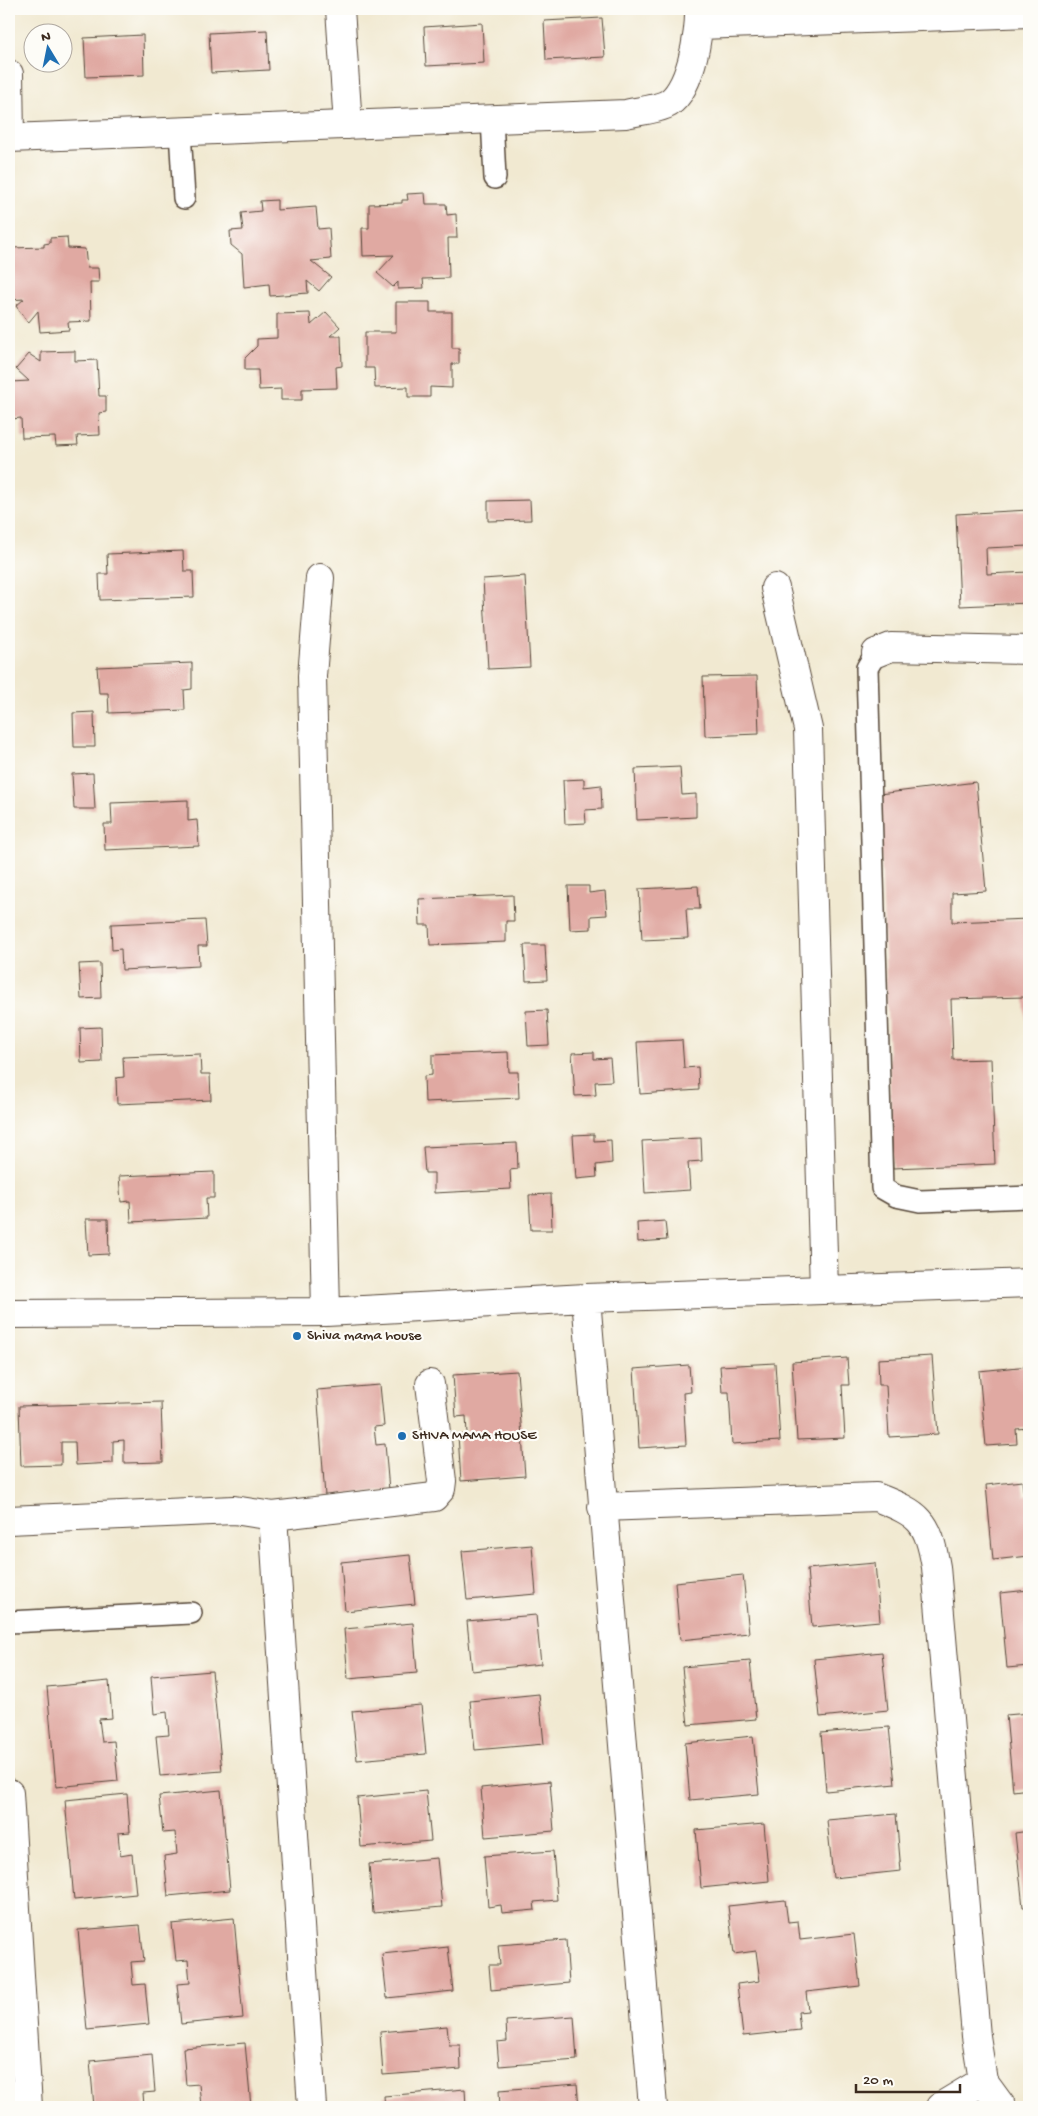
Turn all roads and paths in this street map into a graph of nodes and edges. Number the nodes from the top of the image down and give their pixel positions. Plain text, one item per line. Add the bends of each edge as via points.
1 (340, 9) edge
2 (1029, 13) edge
3 (699, 17) edge
4 (9, 74) edge
5 (492, 118) junction
6 (348, 125) junction
7 (180, 132) junction
8 (10, 138) edge
9 (494, 178) dead end
10 (184, 198) dead end
11 (320, 578) dead end
12 (775, 588) dead end
13 (1029, 650) edge
14 (876, 653) joint
15 (1029, 1197) edge
16 (1029, 1283) edge
17 (824, 1290) junction
18 (586, 1298) junction
19 (326, 1312) junction
20 (9, 1314) edge
21 (430, 1384) dead end
22 (602, 1507) junction
23 (273, 1516) junction
24 (9, 1520) edge
25 (191, 1613) dead end
26 (9, 1622) edge
27 (9, 1793) edge
28 (983, 2081) junction
29 (28, 2107) edge
30 (312, 2107) edge
31 (653, 2107) edge
32 (940, 2107) edge
33 (1002, 2107) edge

1 - 6 street
2 - 3 street
3 - 5 street via 694,56 683,86 666,105 626,114
4 - 8 street
5 - 6 street
5 - 9 lane
6 - 7 street
7 - 8 street
7 - 10 lane
11 - 19 street via 312,676
12 - 17 street via 808,729
13 - 14 street via 891,647
14 - 15 lane via 867,668 882,1188 896,1196 920,1201
16 - 17 street
17 - 18 street
18 - 19 street
18 - 22 street
19 - 20 street
21 - 23 street via 442,1481 441,1489 434,1497
22 - 28 street via 876,1497 904,1508 921,1520 932,1540 936,1567 976,2036
22 - 31 street
23 - 24 street via 234,1510
23 - 30 street
25 - 26 lane
27 - 29 street
28 - 32 street
28 - 33 street

